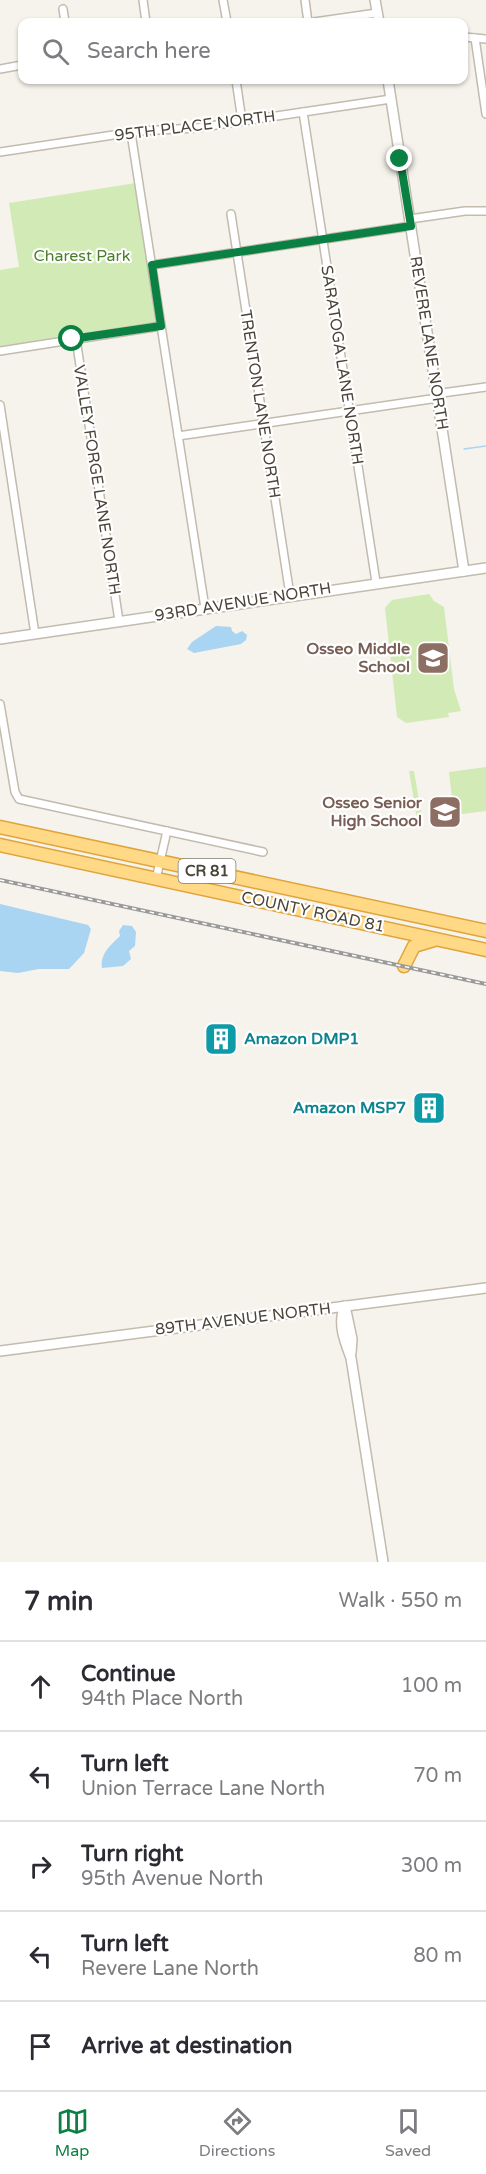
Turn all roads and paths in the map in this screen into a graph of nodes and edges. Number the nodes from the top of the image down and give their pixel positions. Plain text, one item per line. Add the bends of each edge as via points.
1 (143, 0) edge
2 (223, 0) edge
3 (305, 0) edge
4 (375, 0) edge
5 (63, 9) dead end
6 (64, 18) edge
7 (145, 18) edge
8 (226, 18) edge
9 (307, 18) edge
10 (378, 18) edge
11 (468, 38) edge
12 (475, 38) junction
13 (486, 39) edge
14 (18, 66) edge
15 (0, 69) edge
16 (237, 84) edge
17 (389, 84) edge
18 (391, 99) junction
19 (303, 112) junction
20 (486, 114) edge
21 (242, 121) junction
22 (131, 133) junction
23 (0, 152) edge
24 (486, 212) edge
25 (231, 214) dead end
26 (410, 223) junction
27 (323, 239) junction
28 (237, 252) junction
29 (152, 265) junction
30 (161, 326) junction
31 (76, 339) junction
32 (0, 351) edge
33 (486, 387) edge
34 (437, 396) junction
35 (0, 405) edge
36 (349, 411) junction
37 (263, 424) junction
38 (178, 436) junction
39 (486, 568) edge
40 (464, 571) junction
41 (376, 582) junction
42 (290, 595) junction
43 (204, 608) junction
44 (119, 621) junction
45 (35, 634) junction
46 (0, 639) edge
47 (0, 704) edge
48 (0, 827) edge
49 (167, 831) junction
50 (0, 845) edge
51 (263, 852) dead end
52 (160, 861) junction
53 (156, 879) junction
54 (414, 915) junction
55 (486, 931) edge
56 (409, 933) junction
57 (442, 940) junction
58 (486, 950) edge
59 (486, 1288) edge
60 (345, 1306) junction
61 (0, 1351) edge
62 (383, 1562) edge

1 - 7 street
2 - 8 street
3 - 9 street
4 - 10 street
5 - 6 street
11 - 12 street
12 - 13 street
12 - 20 street
14 - 15 street
16 - 21 street
17 - 18 street, REVERE LANE NORTH
18 - 19 street, 95TH PLACE NORTH
18 - 26 street, REVERE LANE NORTH
19 - 21 street, 95TH PLACE NORTH
19 - 27 street, SARATOGA LANE NORTH
21 - 22 street, 95TH PLACE NORTH
22 - 23 street, 95TH PLACE NORTH
22 - 29 street
24 - 26 street via 465,211
25 - 28 street, TRENTON LANE NORTH
26 - 27 street
26 - 34 street, REVERE LANE NORTH
27 - 28 street
27 - 36 street, SARATOGA LANE NORTH
28 - 29 street
28 - 37 street, TRENTON LANE NORTH
29 - 30 street
30 - 31 street
30 - 38 street
31 - 32 street
31 - 44 street, VALLEY FORGE LANE NORTH
33 - 34 street
34 - 36 street
34 - 40 street, REVERE LANE NORTH
35 - 45 street
36 - 37 street
36 - 41 street, SARATOGA LANE NORTH
37 - 38 street
37 - 42 street, TRENTON LANE NORTH
38 - 43 street
39 - 40 street, 93RD AVENUE NORTH
40 - 41 street, 93RD AVENUE NORTH
41 - 42 street, 93RD AVENUE NORTH
42 - 43 street, 93RD AVENUE NORTH
43 - 44 street, 93RD AVENUE NORTH
44 - 45 street, 93RD AVENUE NORTH
45 - 46 street, 93RD AVENUE NORTH
47 - 49 street via 19,799
48 - 52 highway, COUNTY ROAD 81 / CR 81
49 - 51 street
49 - 52 street
50 - 53 highway, COUNTY ROAD 81 / CR 81
52 - 53 street
52 - 54 highway, COUNTY ROAD 81 / CR 81
53 - 56 highway, COUNTY ROAD 81 / CR 81
54 - 55 highway, COUNTY ROAD 81 / CR 81
54 - 56 street
56 - 57 highway, COUNTY ROAD 81 / CR 81
56 - 57 highway via 404,966 414,946
57 - 58 highway, COUNTY ROAD 81 / CR 81
59 - 60 street, 89TH AVENUE NORTH
60 - 61 street, 89TH AVENUE NORTH
60 - 62 street

